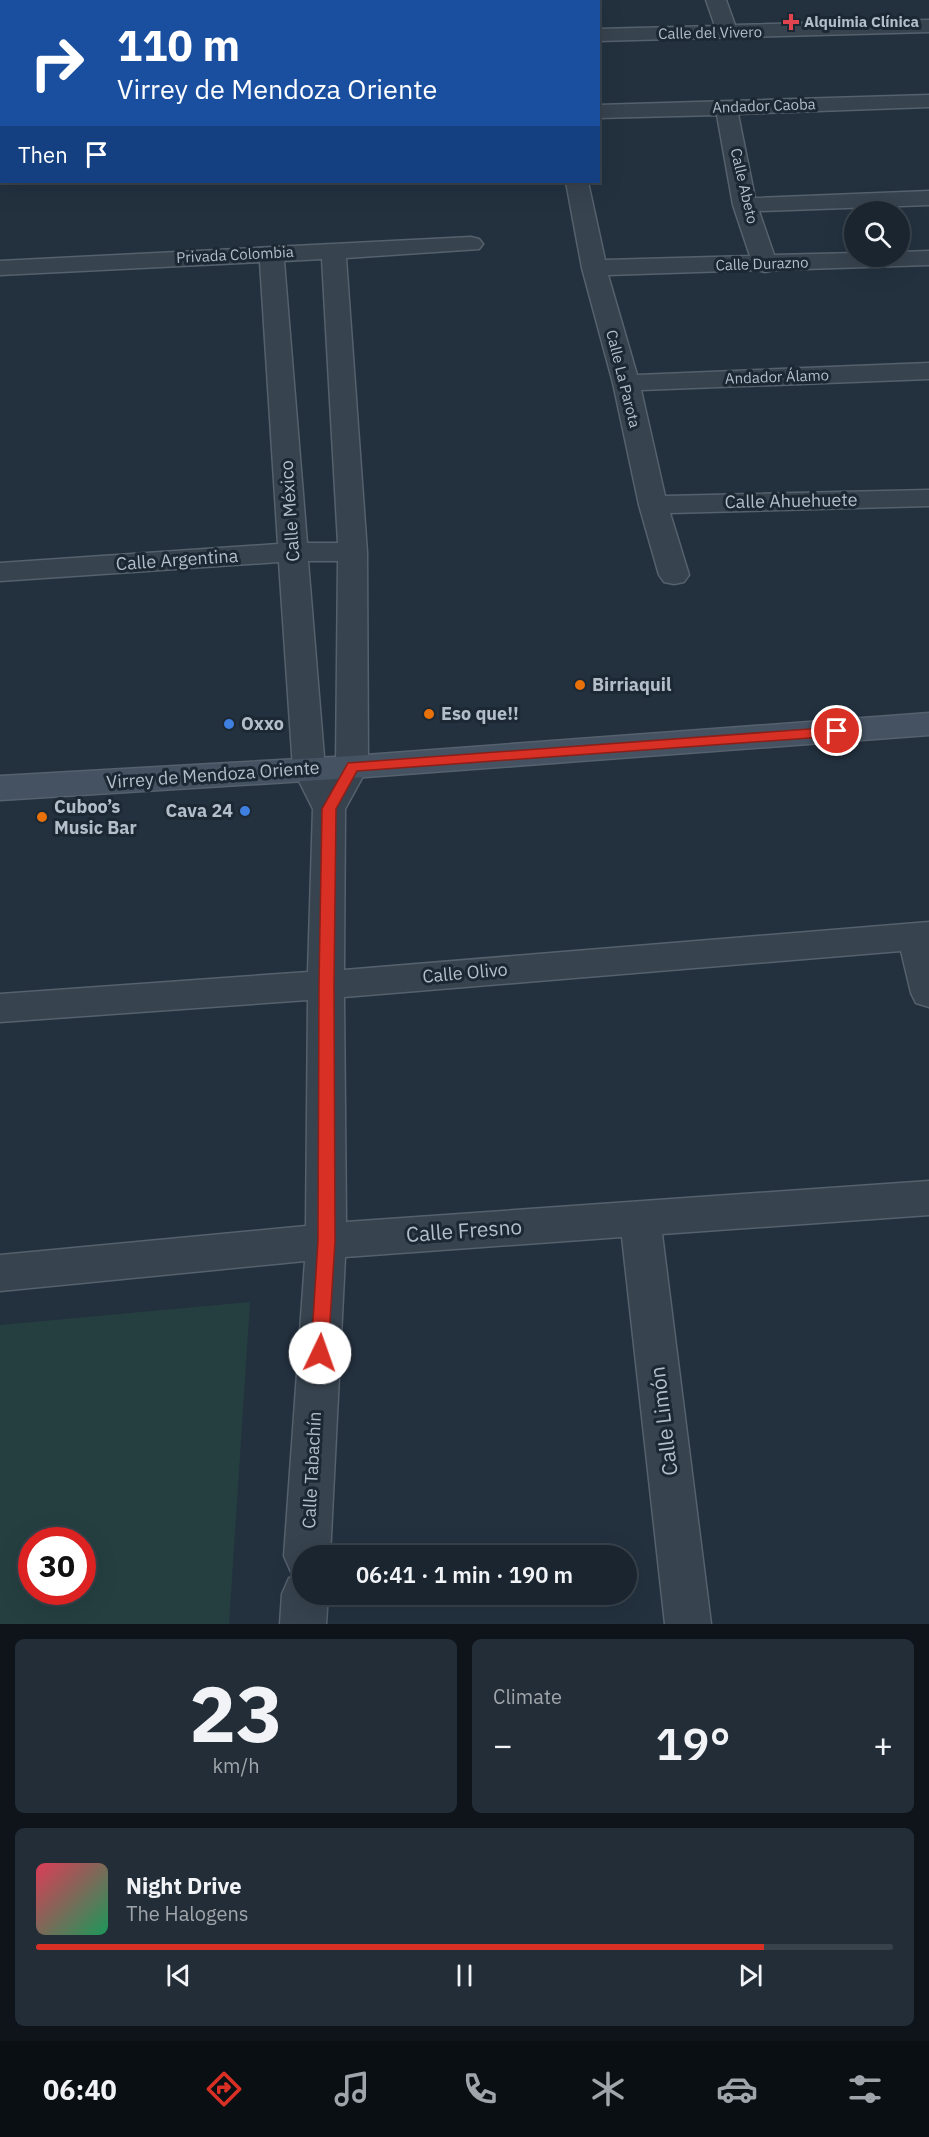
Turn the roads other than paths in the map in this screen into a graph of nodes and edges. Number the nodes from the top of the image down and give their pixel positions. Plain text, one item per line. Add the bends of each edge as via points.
1 (716, 0) edge
2 (929, 26) edge
3 (728, 33) junction
4 (600, 35) edge
5 (929, 101) edge
6 (726, 107) junction
7 (600, 112) edge
8 (577, 183) edge
9 (929, 198) edge
10 (746, 205) junction
11 (471, 244) dead end
12 (333, 250) junction
13 (271, 253) junction
14 (929, 258) edge
15 (765, 265) junction
16 (0, 268) edge
17 (594, 268) junction
18 (929, 371) edge
19 (626, 383) junction
20 (929, 498) edge
21 (653, 505) junction
22 (293, 552) junction
23 (353, 552) junction
24 (0, 572) edge
25 (674, 575) dead end
26 (929, 724) edge
27 (352, 767) junction
28 (309, 769) junction
29 (0, 788) edge
30 (329, 809) junction
31 (922, 936) edge
32 (326, 985) junction
33 (929, 993) edge
34 (0, 1008) edge
35 (929, 1198) edge
36 (640, 1219) junction
37 (326, 1241) junction
38 (0, 1273) edge
39 (308, 1545) edge
40 (304, 1605) edge
41 (303, 1624) edge
42 (688, 1624) edge

1 - 3 street
2 - 3 street, Calle del Vivero via 882,18
3 - 4 street, Calle del Vivero
5 - 6 street, Andador Caoba
6 - 7 street, Andador Caoba
6 - 10 street, Calle Abeto
8 - 17 street, Calle La Parota
9 - 10 street
10 - 15 street, Calle Abeto
11 - 12 street, Privada Colombia
12 - 13 street, Privada Colombia
12 - 23 street
13 - 16 street, Privada Colombia
13 - 22 street, Calle México
14 - 15 street, Calle Durazno
15 - 17 street, Calle Durazno
17 - 19 street, Calle La Parota
18 - 19 street, Andador Álamo
19 - 21 street, Calle La Parota
20 - 21 street, Calle Ahuehuete
21 - 25 street, Calle La Parota
22 - 23 street, Calle Argentina
22 - 24 street, Calle Argentina
22 - 28 street, Calle México
23 - 27 street
26 - 27 street, Virrey de Mendoza Oriente
27 - 28 street, Virrey de Mendoza Oriente
27 - 30 street, Calle Tabachín
28 - 29 street, Virrey de Mendoza Oriente
28 - 30 street, Calle Tabachín
30 - 32 street, Calle Tabachín
31 - 32 street, Calle Olivo
31 - 33 street
32 - 34 street, Calle Olivo
32 - 37 street, Calle Tabachín
35 - 36 street, Calle Fresno
36 - 37 street, Calle Fresno
36 - 42 street, Calle Limón
37 - 38 street, Calle Fresno
37 - 39 street, Calle Tabachín
40 - 41 street

